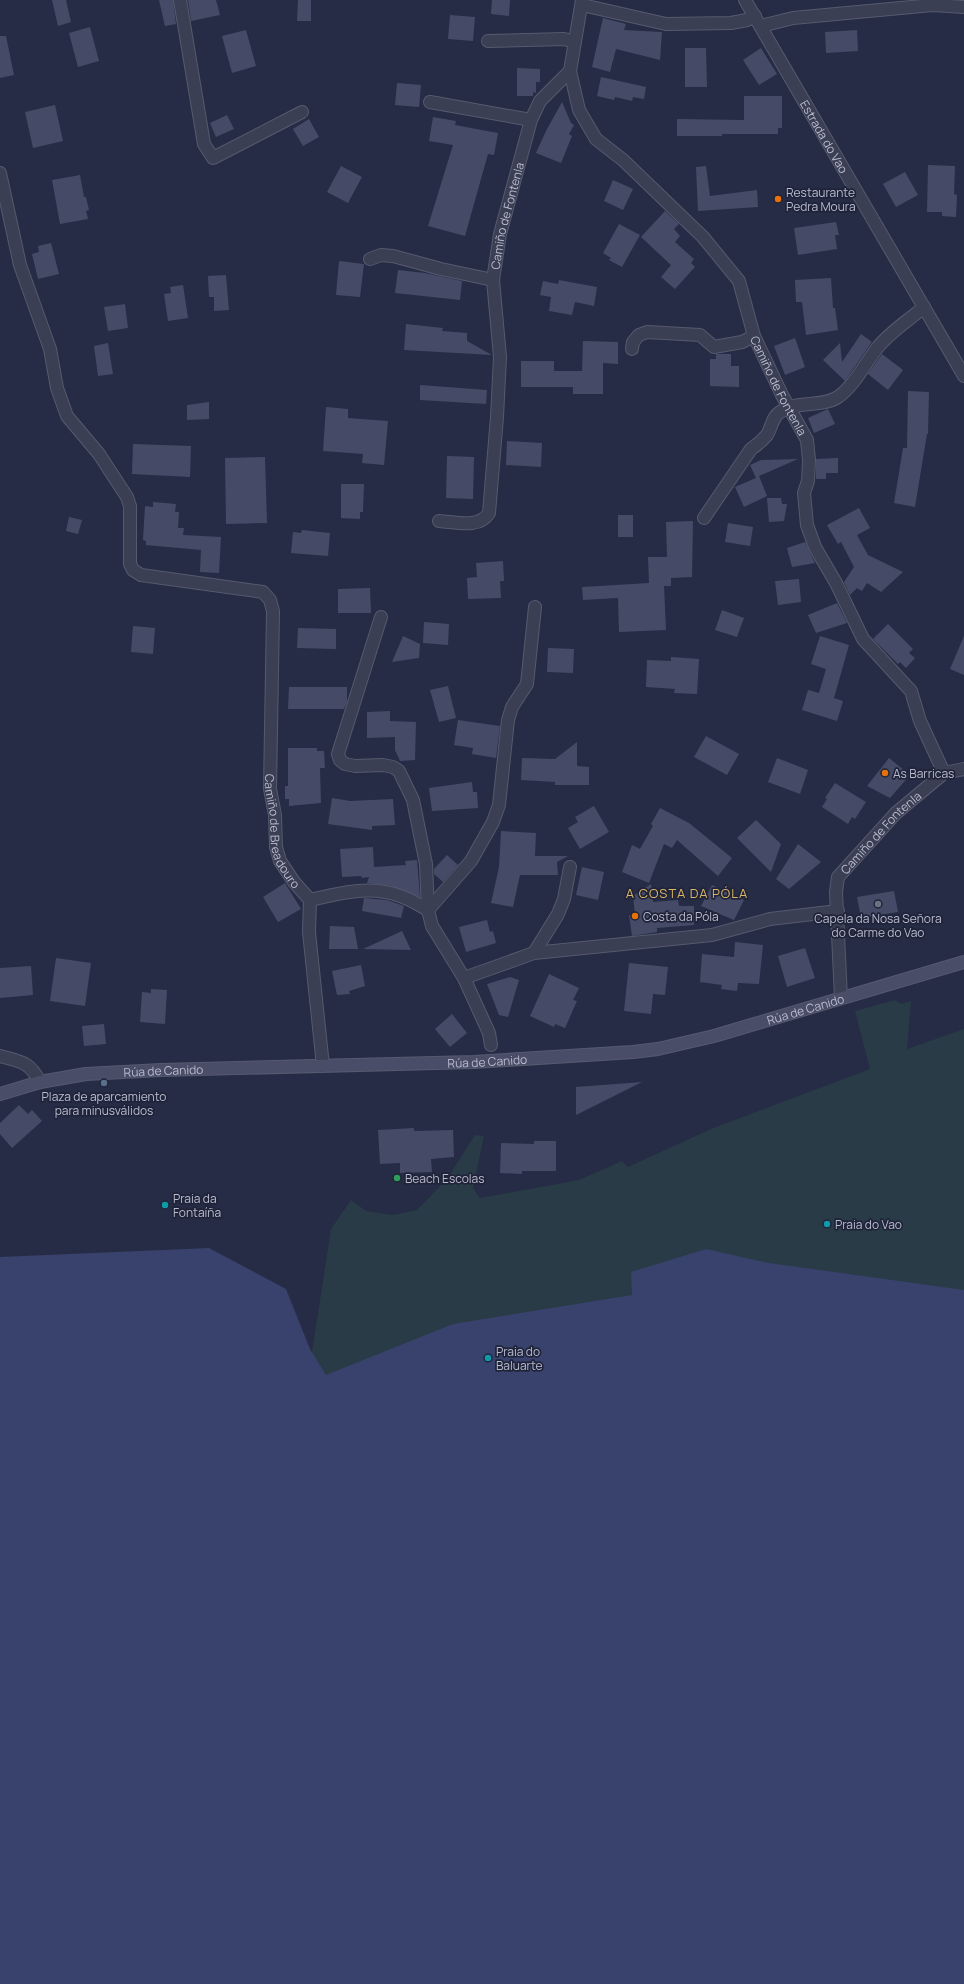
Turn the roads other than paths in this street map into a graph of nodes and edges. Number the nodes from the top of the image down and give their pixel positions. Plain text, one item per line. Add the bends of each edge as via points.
1 (180, 0) edge
2 (746, 0) edge
3 (582, 2) edge
4 (964, 7) edge
5 (758, 21) junction
6 (488, 41) dead end
7 (575, 42) junction
8 (570, 71) junction
9 (430, 102) dead end
10 (302, 112) dead end
11 (531, 120) junction
12 (0, 173) edge
13 (370, 259) dead end
14 (493, 280) junction
15 (924, 307) junction
16 (754, 336) junction
17 (632, 349) dead end
18 (964, 376) edge
19 (789, 407) junction
20 (704, 518) dead end
21 (439, 521) dead end
22 (535, 607) dead end
23 (381, 617) dead end
24 (964, 769) edge
25 (944, 774) junction
26 (570, 867) dead end
27 (310, 900) junction
28 (428, 910) junction
29 (838, 911) junction
30 (534, 953) junction
31 (964, 962) edge
32 (464, 978) junction
33 (841, 998) junction
34 (491, 1046) dead end
35 (0, 1056) edge
36 (323, 1066) junction
37 (40, 1082) junction
38 (0, 1094) edge

1 - 10 street via 204,144 213,158
2 - 5 street, Estrada do Vao
3 - 5 street via 666,24
3 - 7 street, Camiño de Fontenla
4 - 5 street via 933,5
5 - 15 street, Estrada do Vao
6 - 7 street via 564,39
7 - 8 street, Camiño de Fontenla
8 - 11 street, Camiño de Fontenla via 540,101
8 - 16 street, Camiño de Fontenla via 579,110 596,139 623,160 703,237 738,281
9 - 11 street
11 - 14 street, Camiño de Fontenla via 506,212
12 - 27 street, Camiño de Breadouro via 20,265 50,349 57,388 67,416 99,454 127,497 130,506 130,564 133,570 142,575 262,592 270,600 273,611 270,789 275,815 276,847 280,861
13 - 14 street via 381,255 393,256
14 - 21 street, Camiño de Fontenla via 500,358 488,513 484,520 477,523
15 - 18 street, Estrada do Vao
15 - 19 street via 879,346 840,396 826,402
16 - 17 street via 742,342 714,347 696,334 647,332 638,335
16 - 19 street, Camiño de Fontenla
19 - 20 street via 774,418 768,434 751,449
19 - 25 street, Camiño de Fontenla via 806,440 809,460 808,481 804,493 807,525 815,548 839,589 863,639 911,691 920,721
22 - 28 street via 527,684 512,707 508,720 499,805 493,822 471,861
23 - 28 street via 338,754 340,760 346,764 383,765 399,771 413,800 426,864
24 - 25 street, Camiño de Fontenla
25 - 29 street, Camiño de Fontenla via 896,813 838,877
26 - 30 street via 564,899 558,914
27 - 28 street via 340,893 381,891 400,896
27 - 36 street, Camiño de Breadouro via 309,932
28 - 32 street via 432,926
29 - 30 street via 770,919 712,935
29 - 33 street, Camiño de Fontenla
30 - 32 street
31 - 33 main road, Rúa de Canido
32 - 34 street via 489,1033
33 - 36 main road, Rúa de Canido via 714,1036 658,1049 474,1062
35 - 37 street via 34,1069
36 - 37 main road, Rúa de Canido via 86,1074
37 - 38 main road, Rúa de Canido

